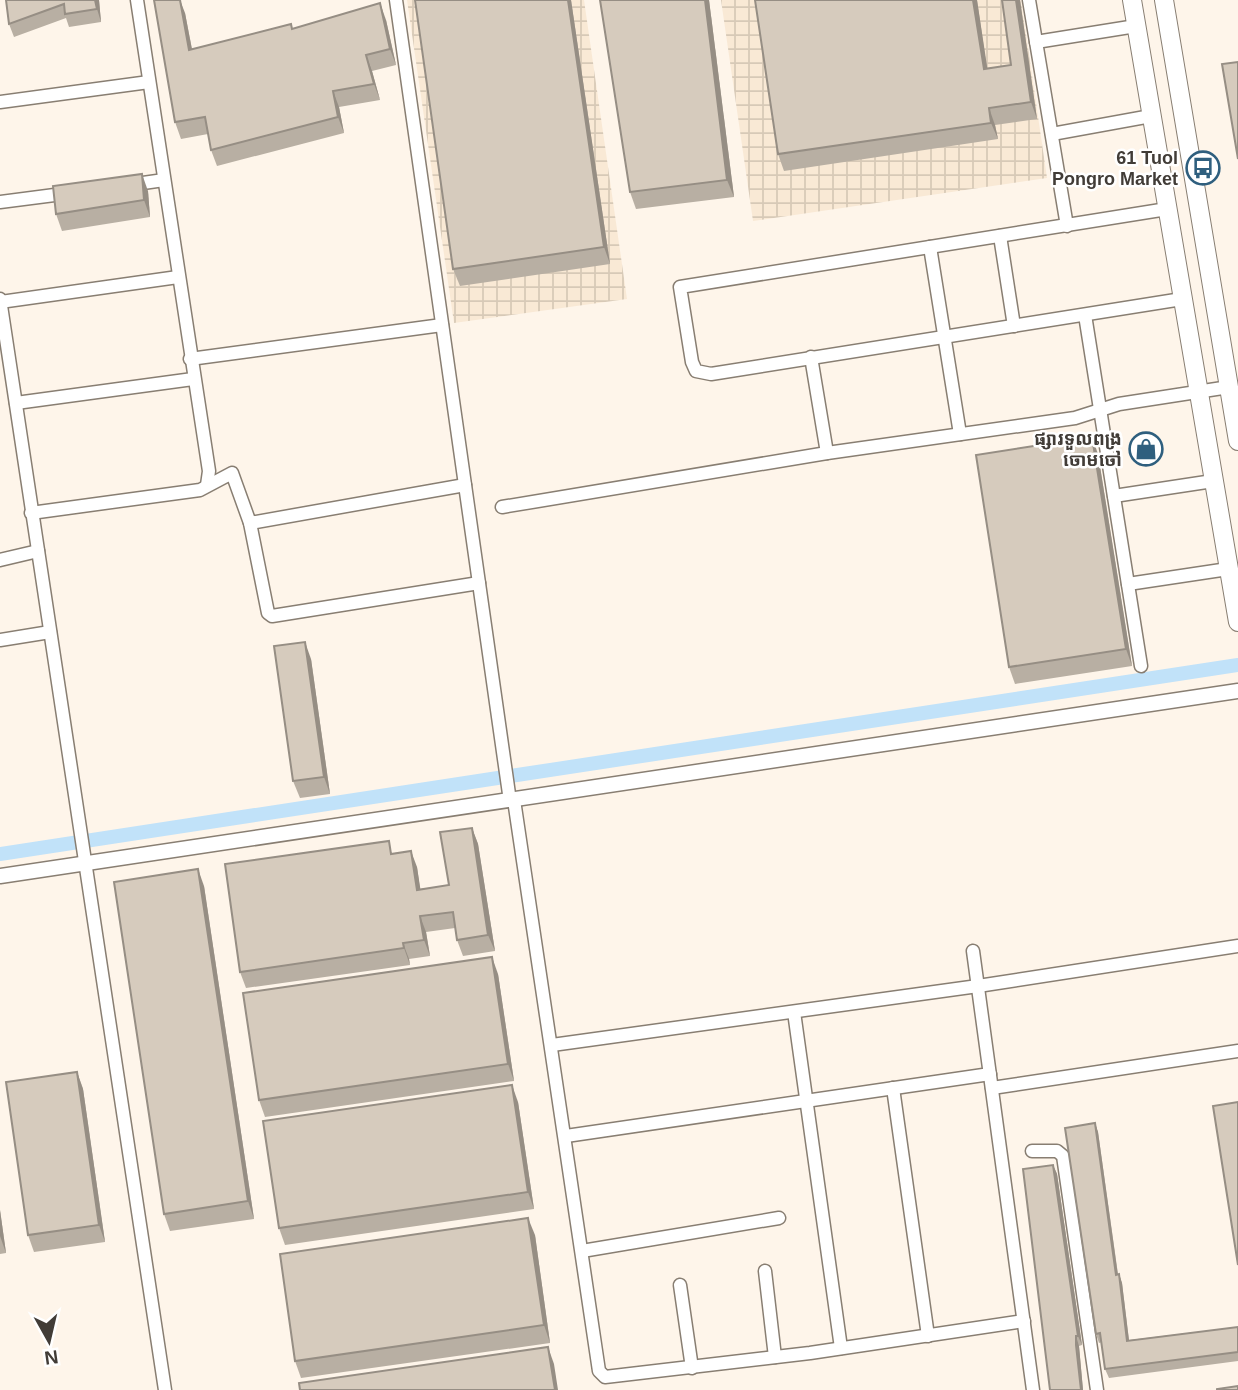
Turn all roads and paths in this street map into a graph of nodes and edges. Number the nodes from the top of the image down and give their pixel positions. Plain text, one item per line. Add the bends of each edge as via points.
1 (137, 0) edge
2 (396, 0) edge
3 (1029, 0) edge
4 (1132, 0) edge
5 (1164, 0) edge
6 (1136, 26) junction
7 (1036, 42) junction
8 (149, 82) junction
9 (0, 102) edge
10 (1151, 116) junction
11 (1052, 134) junction
12 (164, 180) junction
13 (109, 187) edge
14 (82, 191) edge
15 (0, 202) edge
16 (1167, 209) junction
17 (1067, 226) junction
18 (1000, 236) junction
19 (930, 247) junction
20 (178, 277) junction
21 (1182, 299) junction
22 (0, 301) edge
23 (1085, 315) junction
24 (442, 325) junction
25 (1014, 326) junction
26 (944, 336) junction
27 (811, 357) junction
28 (190, 359) junction
29 (193, 379) junction
30 (1229, 387) junction
31 (1198, 393) junction
32 (16, 403) junction
33 (1100, 410) junction
34 (960, 434) junction
35 (1238, 440) edge
36 (827, 453) junction
37 (1213, 481) junction
38 (207, 485) junction
39 (465, 485) junction
40 (1114, 496) junction
41 (502, 507) dead end
42 (31, 513) junction
43 (250, 523) junction
44 (38, 551) junction
45 (0, 560) edge
46 (1228, 569) junction
47 (479, 583) junction
48 (1128, 584) junction
49 (1238, 622) edge
50 (50, 632) junction
51 (0, 640) edge
52 (1141, 666) dead end
53 (1238, 691) edge
54 (509, 791) junction
55 (84, 859) junction
56 (0, 876) edge
57 (1238, 946) edge
58 (973, 951) dead end
59 (978, 986) junction
60 (794, 1012) junction
61 (552, 1045) junction
62 (1238, 1051) edge
63 (991, 1081) junction
64 (894, 1088) junction
65 (807, 1101) junction
66 (566, 1136) junction
67 (1032, 1151) dead end
68 (779, 1218) dead end
69 (582, 1251) junction
70 (765, 1271) dead end
71 (680, 1285) dead end
72 (1024, 1321) junction
73 (928, 1336) junction
74 (841, 1348) junction
75 (775, 1357) junction
76 (692, 1368) junction
77 (605, 1384) edge
78 (165, 1390) edge
79 (1033, 1390) edge
80 (1097, 1390) edge

1 - 8 street
2 - 24 street
3 - 7 street
4 - 6 main road
5 - 30 main road
6 - 7 street
6 - 10 main road
7 - 11 street
8 - 9 street
8 - 12 street
10 - 11 street
10 - 16 main road
11 - 17 street
12 - 13 street
12 - 20 street
14 - 15 street
16 - 17 street
16 - 21 main road
17 - 18 street
18 - 19 street
18 - 25 street
19 - 26 street
19 - 27 street via 680,287 696,371 711,374
20 - 22 street
20 - 28 street
21 - 23 street
21 - 31 main road
22 - 32 street
23 - 25 street
23 - 33 street
24 - 28 street
24 - 39 street
25 - 26 street
26 - 27 street
26 - 34 street
27 - 36 street
28 - 29 street
29 - 32 street
29 - 38 street via 209,471
30 - 31 street
30 - 35 main road
31 - 33 street
31 - 37 main road
32 - 42 street
33 - 34 street via 1075,418
33 - 40 street
34 - 36 street
36 - 41 street
37 - 40 street
37 - 46 main road
38 - 42 street
38 - 43 street via 232,473
39 - 43 street
39 - 47 street
40 - 48 street
42 - 44 street
43 - 47 street via 271,616
44 - 45 street
44 - 50 street
46 - 48 street
46 - 49 main road
47 - 54 street
48 - 52 street
50 - 51 street
50 - 55 street
53 - 54 street
54 - 55 street
54 - 61 street
55 - 56 street
55 - 78 street
57 - 59 street
58 - 59 street
59 - 60 street
59 - 63 street
60 - 61 street
60 - 65 street
61 - 66 street
62 - 63 street
63 - 64 street
63 - 72 street
64 - 65 street
64 - 73 street
65 - 66 street
65 - 74 street
66 - 69 street
67 - 80 street via 1057,1151 1063,1156
68 - 69 street
69 - 77 street via 599,1371
70 - 75 street
71 - 76 street
72 - 73 street
72 - 79 street
73 - 74 street
74 - 75 street
75 - 76 street
76 - 77 street

